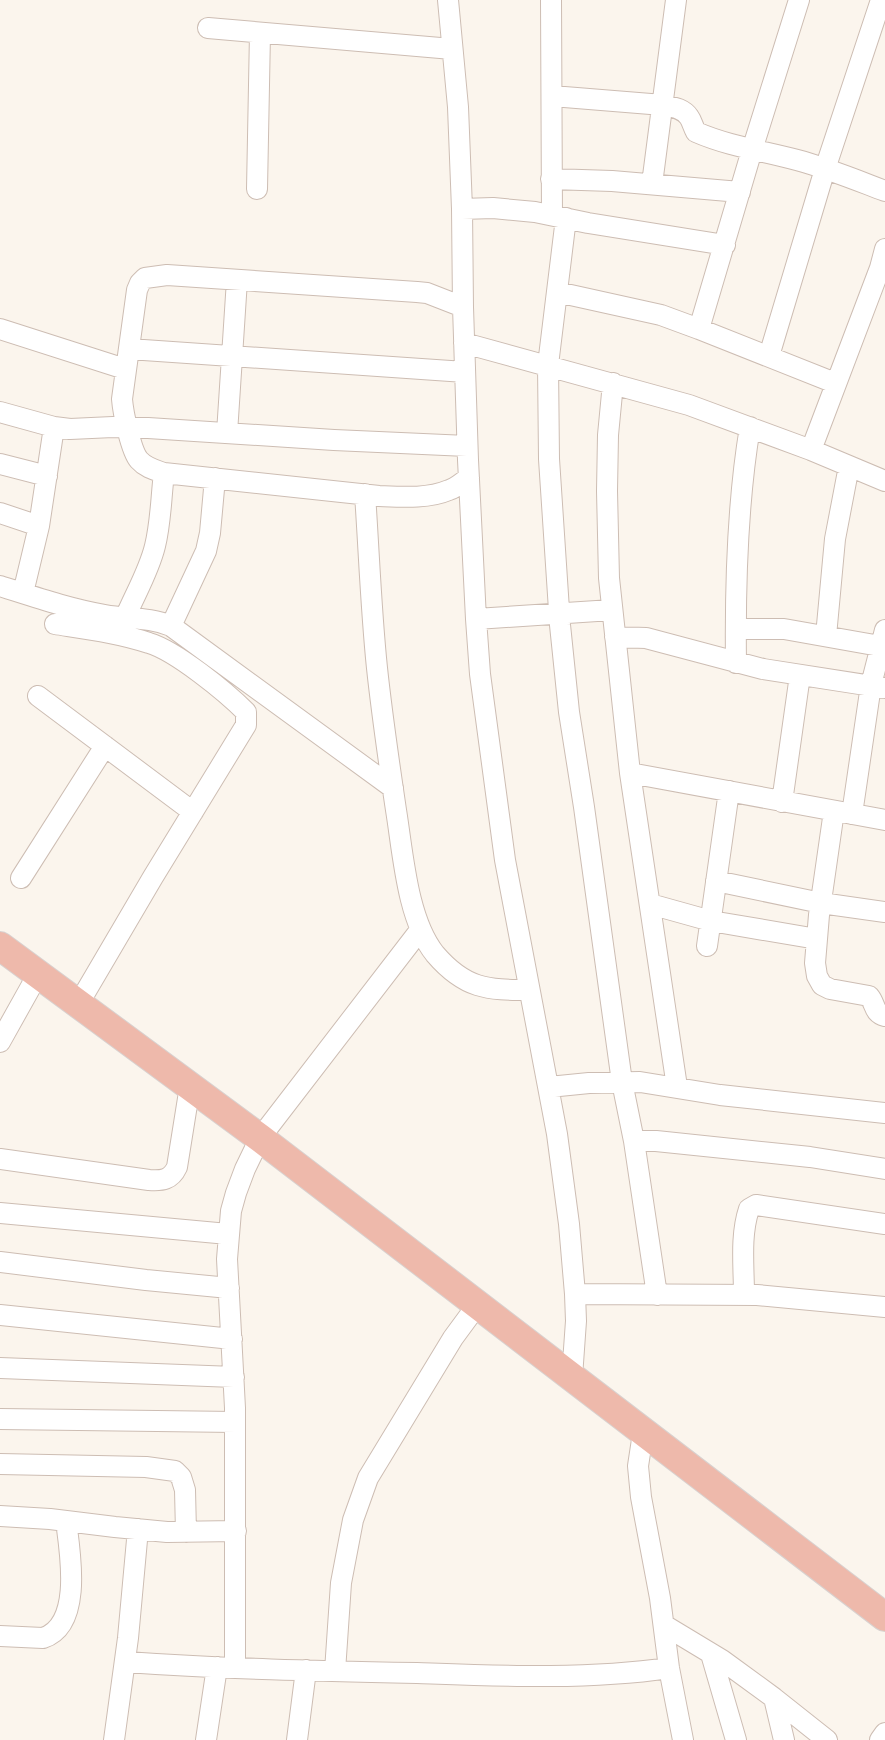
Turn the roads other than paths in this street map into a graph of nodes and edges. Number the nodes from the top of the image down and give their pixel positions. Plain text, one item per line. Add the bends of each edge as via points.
1 (448, 0) edge
2 (551, 0) edge
3 (676, 0) edge
4 (799, 0) edge
5 (881, 0) edge
6 (208, 28) dead end
7 (260, 33) junction
8 (452, 50) junction
9 (552, 96) junction
10 (663, 105) junction
11 (752, 150) junction
12 (825, 168) junction
13 (551, 179) junction
14 (652, 184) junction
15 (257, 190) dead end
16 (885, 191) edge
17 (740, 192) junction
18 (462, 209) junction
19 (559, 216) junction
20 (725, 245) junction
21 (885, 249) edge
22 (237, 280) junction
23 (557, 292) junction
24 (463, 307) junction
25 (0, 329) edge
26 (699, 329) junction
27 (464, 343) junction
28 (769, 356) junction
29 (233, 357) junction
30 (127, 359) junction
31 (548, 365) junction
32 (465, 372) junction
33 (613, 383) junction
34 (835, 383) junction
35 (0, 412) edge
36 (750, 426) junction
37 (54, 427) junction
38 (128, 428) junction
39 (227, 433) junction
40 (467, 446) junction
41 (811, 450) junction
42 (0, 464) edge
43 (849, 466) junction
44 (164, 473) junction
45 (883, 475) edge
46 (47, 476) junction
47 (469, 477) junction
48 (215, 478) junction
49 (365, 494) junction
50 (0, 513) edge
51 (39, 526) junction
52 (0, 586) edge
53 (24, 593) junction
54 (612, 610) junction
55 (559, 612) junction
56 (125, 618) junction
57 (476, 619) junction
58 (55, 624) dead end
59 (170, 626) junction
60 (736, 629) junction
61 (826, 636) junction
62 (615, 637) junction
63 (884, 641) edge
64 (736, 663) junction
65 (800, 675) junction
66 (878, 686) edge
67 (38, 696) dead end
68 (105, 746) junction
69 (630, 773) junction
70 (393, 788) junction
71 (729, 791) junction
72 (782, 802) junction
73 (193, 812) junction
74 (843, 812) junction
75 (885, 820) edge
76 (21, 878) dead end
77 (716, 881) junction
78 (821, 903) junction
79 (650, 904) junction
80 (885, 912) edge
81 (710, 921) junction
82 (420, 930) junction
83 (817, 939) junction
84 (0, 946) edge
85 (707, 946) dead end
86 (38, 974) junction
87 (529, 990) junction
88 (79, 1003) junction
89 (885, 1016) edge
90 (1, 1039) edge
91 (622, 1082) junction
92 (190, 1086) junction
93 (549, 1087) junction
94 (677, 1087) junction
95 (885, 1112) edge
96 (260, 1138) junction
97 (634, 1141) junction
98 (0, 1159) edge
99 (885, 1169) edge
100 (0, 1213) edge
101 (885, 1224) edge
102 (228, 1234) junction
103 (0, 1262) edge
104 (229, 1288) junction
105 (574, 1294) junction
106 (658, 1295) junction
107 (744, 1295) junction
108 (478, 1304) junction
109 (885, 1307) edge
110 (0, 1315) edge
111 (232, 1339) junction
112 (0, 1368) edge
113 (234, 1377) junction
114 (572, 1377) junction
115 (0, 1419) edge
116 (235, 1422) junction
117 (643, 1433) junction
118 (0, 1464) edge
119 (0, 1516) edge
120 (66, 1521) junction
121 (138, 1529) junction
122 (236, 1531) junction
123 (186, 1532) junction
124 (885, 1618) edge
125 (664, 1625) junction
126 (0, 1636) edge
127 (711, 1654) junction
128 (126, 1662) junction
129 (226, 1668) junction
130 (670, 1668) junction
131 (306, 1670) junction
132 (335, 1671) junction
133 (774, 1698) junction
134 (885, 1733) edge
135 (114, 1740) edge
136 (206, 1740) edge
137 (297, 1740) edge
138 (683, 1740) edge
139 (736, 1740) edge
140 (784, 1740) edge
141 (827, 1740) edge
142 (880, 1740) edge

1 - 8 street
2 - 9 street
3 - 10 street
4 - 11 street
5 - 12 street
6 - 7 street
7 - 8 street
7 - 15 street
8 - 18 street
9 - 10 street
9 - 13 street
10 - 11 street via 684,112 696,132
10 - 14 street
11 - 12 street
11 - 17 street
12 - 16 street
12 - 28 street
13 - 14 street
13 - 19 street
14 - 17 street
17 - 20 street
18 - 19 street via 515,209
18 - 24 street
19 - 20 street
19 - 23 street
20 - 26 street
21 - 34 street via 853,342
22 - 24 street via 427,293
22 - 29 street
22 - 30 street via 167,275 145,278 137,290
23 - 26 street via 661,315
23 - 31 street
24 - 27 street
25 - 30 street
26 - 28 street
27 - 31 street
27 - 32 street
28 - 34 street
29 - 30 street
29 - 32 street
29 - 39 street
30 - 38 street via 122,399
31 - 33 street
31 - 55 street via 549,458
32 - 40 street
33 - 36 street
33 - 54 street via 607,491
34 - 41 street
35 - 37 street
36 - 41 street
36 - 60 street via 741,490
37 - 38 street
37 - 46 street
38 - 39 street
38 - 44 street via 138,458 150,469
39 - 40 street
40 - 47 street
41 - 43 street
42 - 46 street
43 - 45 street
43 - 61 street via 835,539
44 - 48 street
44 - 56 street via 155,546
46 - 51 street
47 - 49 street via 451,490 437,494 403,497
47 - 57 street
48 - 49 street
48 - 59 street via 206,551
49 - 70 street via 377,667
50 - 51 street
51 - 53 street
52 - 53 street
53 - 56 street via 90,612
54 - 55 street
54 - 62 street
55 - 57 street
55 - 91 street via 569,712
56 - 59 street via 151,620
57 - 87 street via 500,822
58 - 73 street via 151,643 184,662 246,712 246,725
59 - 70 street
60 - 61 street via 784,629
60 - 64 street
61 - 63 street
62 - 64 street via 646,638
62 - 69 street
63 - 66 street
64 - 65 street
65 - 66 street
65 - 72 street
66 - 74 street
67 - 68 street
68 - 73 street
68 - 76 street
69 - 71 street
69 - 79 street
70 - 82 street via 407,885
71 - 72 street
71 - 77 street
72 - 74 street
73 - 88 street
74 - 75 street
74 - 78 street
77 - 78 street
77 - 81 street
78 - 80 street
78 - 83 street
79 - 81 street
79 - 94 street
81 - 83 street
81 - 85 street
82 - 87 street via 444,963 468,981 496,990
82 - 96 street
83 - 89 street via 815,963 822,985 869,996 874,1001 875,1010
84 - 86 highway
86 - 88 highway
86 - 90 street
87 - 93 street
88 - 92 highway
91 - 93 street
91 - 94 street
91 - 97 street
92 - 96 highway
92 - 98 street via 177,1167 174,1174 162,1181
93 - 105 street via 562,1168
94 - 95 street via 720,1095
96 - 102 street via 236,1193
96 - 108 highway
97 - 99 street via 810,1157
97 - 106 street
100 - 102 street
101 - 107 street via 756,1205 749,1209 745,1220
102 - 104 street
103 - 104 street
104 - 111 street
105 - 106 street
105 - 114 street via 576,1320
106 - 107 street
107 - 109 street
108 - 114 highway
108 - 132 street via 448,1345 374,1466 362,1492 341,1583
110 - 111 street
111 - 113 street
112 - 113 street
113 - 116 street
114 - 117 highway
115 - 116 street
116 - 122 street
117 - 124 highway
117 - 125 street via 638,1466 641,1497
118 - 123 street via 146,1467 175,1471 181,1477 185,1490
119 - 120 street
120 - 121 street
120 - 126 street via 71,1590 61,1622 50,1636 43,1638
121 - 123 street
121 - 128 street
122 - 123 street
122 - 129 street
125 - 127 street
125 - 130 street
127 - 133 street
127 - 139 street
128 - 129 street
128 - 135 street
129 - 131 street
129 - 136 street
130 - 132 street via 577,1676
130 - 138 street
131 - 132 street
131 - 137 street
133 - 140 street
133 - 141 street
134 - 142 street

